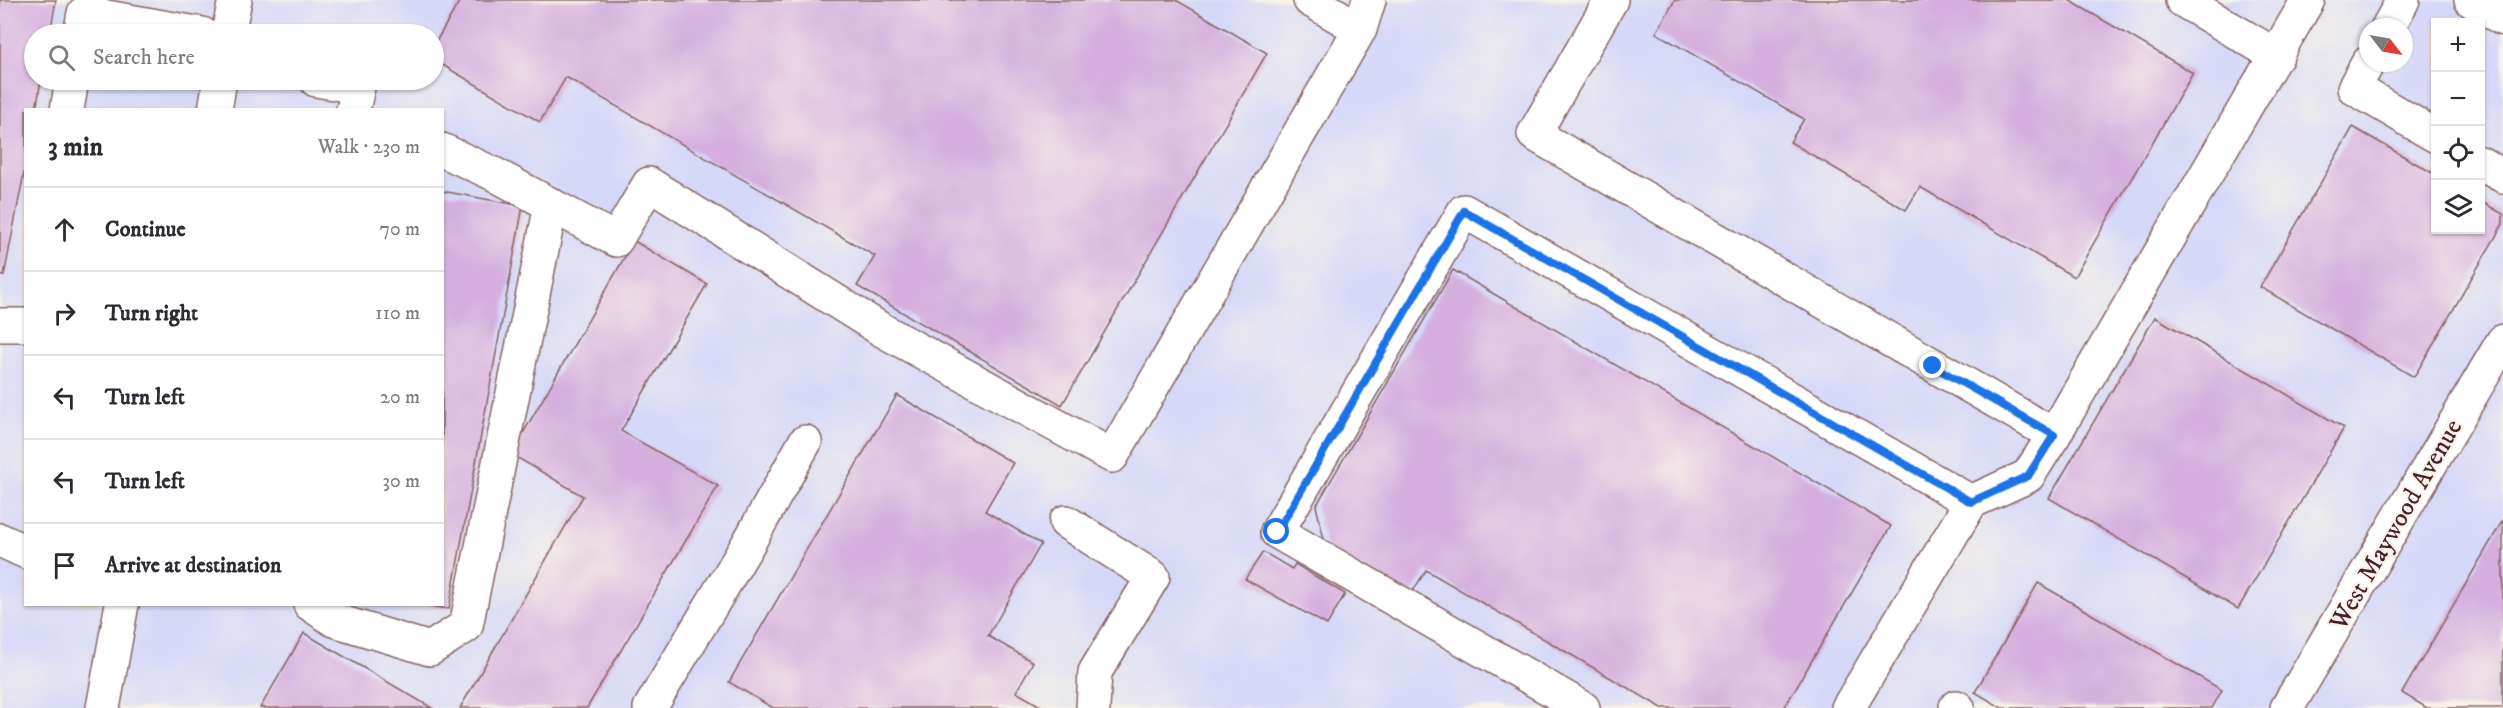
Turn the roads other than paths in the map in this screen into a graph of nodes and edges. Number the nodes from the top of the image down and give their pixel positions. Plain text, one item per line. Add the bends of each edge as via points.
1 (235, 0) edge
2 (1310, 0) edge
3 (1611, 0) edge
4 (2182, 0) edge
5 (2308, 0) edge
6 (2403, 0) edge
7 (2471, 0) edge
8 (1365, 14) edge
9 (2393, 18) edge
10 (2503, 19) edge
11 (82, 24) edge
12 (146, 24) edge
13 (230, 24) edge
14 (2277, 56) junction
15 (2363, 72) edge
16 (70, 90) edge
17 (218, 90) edge
18 (357, 90) edge
19 (67, 108) edge
20 (215, 108) edge
21 (353, 108) edge
22 (2431, 133) edge
23 (444, 151) edge
24 (2485, 165) edge
25 (2503, 176) edge
26 (551, 205) junction
27 (0, 325) edge
28 (24, 325) edge
29 (2503, 341) edge
30 (2054, 435) junction
31 (805, 442) dead end
32 (1971, 502) junction
33 (1066, 522) dead end
34 (0, 540) edge
35 (24, 551) edge
36 (122, 606) edge
37 (313, 606) edge
38 (103, 708) edge
39 (650, 708) edge
40 (1093, 708) edge
41 (1583, 708) edge
42 (1848, 708) edge
43 (2287, 708) edge

1 - 13 street
2 - 8 street
3 - 30 street via 1534,134
4 - 14 street
5 - 14 street
6 - 9 street
7 - 10 street
8 - 26 street via 1112,456 882,330 649,184 616,240
11 - 12 street via 84,13
14 - 30 street
15 - 22 street via 2354,88
16 - 19 street
17 - 20 street
18 - 21 street
23 - 26 street
24 - 25 street
26 - 37 street via 466,626 430,649 334,620
27 - 28 street
29 - 43 street, West Maywood Avenue
30 - 32 street via 2028,476
31 - 39 street
32 - 41 street via 1464,211 1277,532
32 - 42 street
33 - 40 street via 1153,577 1095,672
34 - 35 street
36 - 38 street

